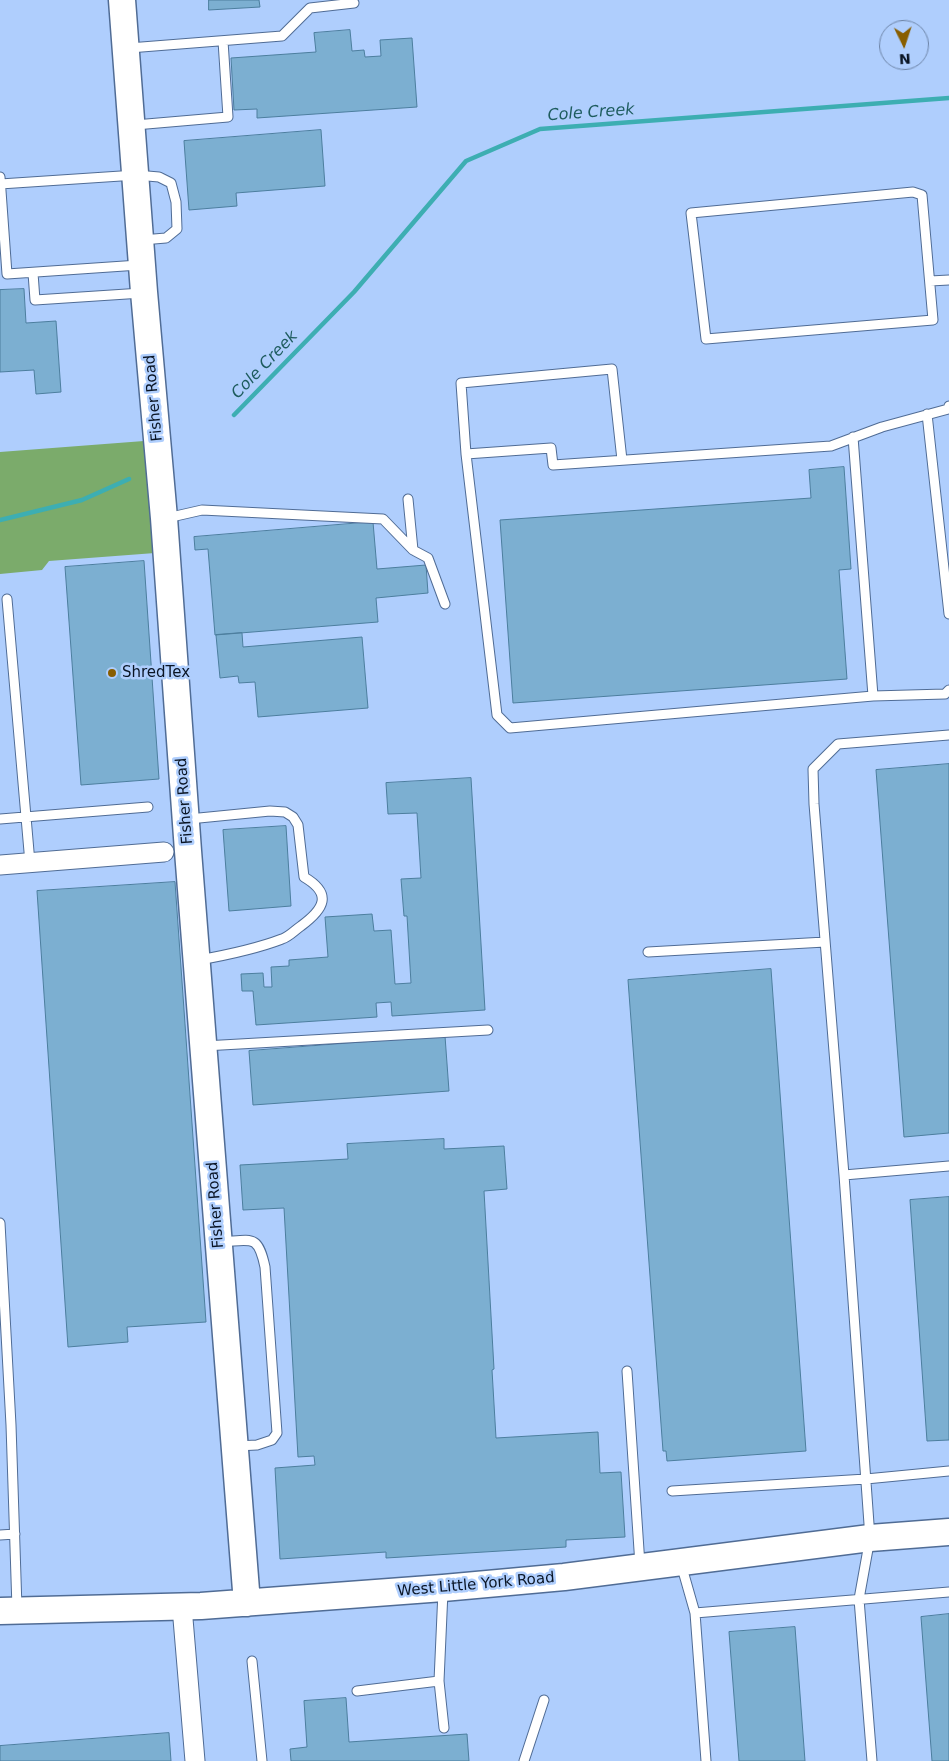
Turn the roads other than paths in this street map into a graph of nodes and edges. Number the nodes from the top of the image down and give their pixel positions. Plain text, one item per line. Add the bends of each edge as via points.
1 (122, 0) edge
2 (354, 3) dead end
3 (223, 41) junction
4 (126, 48) junction
5 (132, 125) junction
6 (136, 175) junction
7 (0, 177) edge
8 (0, 184) edge
9 (141, 252) junction
10 (33, 273) junction
11 (949, 280) edge
12 (930, 281) junction
13 (144, 292) junction
14 (949, 406) edge
15 (927, 414) junction
16 (853, 437) junction
17 (466, 454) junction
18 (622, 460) junction
19 (408, 499) dead end
20 (164, 518) junction
21 (413, 550) junction
22 (7, 599) dead end
23 (445, 604) dead end
24 (949, 614) edge
25 (949, 690) edge
26 (873, 696) junction
27 (949, 735) edge
28 (148, 807) dead end
29 (26, 817) junction
30 (0, 819) edge
31 (186, 820) junction
32 (164, 852) dead end
33 (30, 863) junction
34 (0, 865) edge
35 (824, 942) junction
36 (648, 952) dead end
37 (197, 960) junction
38 (488, 1030) dead end
39 (204, 1046) junction
40 (949, 1166) edge
41 (844, 1175) junction
42 (0, 1224) edge
43 (219, 1242) junction
44 (627, 1371) dead end
45 (235, 1446) junction
46 (949, 1471) edge
47 (866, 1478) junction
48 (672, 1491) dead end
49 (949, 1532) edge
50 (14, 1534) junction
51 (0, 1535) edge
52 (870, 1538) junction
53 (680, 1562) junction
54 (641, 1568) junction
55 (444, 1588) junction
56 (949, 1592) edge
57 (859, 1599) junction
58 (247, 1603) junction
59 (182, 1607) junction
60 (9, 1611) edge
61 (695, 1612) junction
62 (252, 1661) dead end
63 (439, 1681) junction
64 (357, 1691) dead end
65 (544, 1700) dead end
66 (444, 1728) dead end
67 (195, 1761) edge
68 (262, 1761) edge
69 (524, 1761) edge
70 (706, 1761) edge
71 (872, 1761) edge

1 - 4 street, Fisher Road
2 - 3 lane via 310,8 282,36
3 - 4 lane
3 - 5 lane via 228,117
4 - 5 street, Fisher Road
5 - 6 street, Fisher Road
6 - 8 lane
6 - 9 street, Fisher Road
6 - 9 lane via 159,177 171,183 176,202 177,229
7 - 8 lane
8 - 10 lane via 7,274
9 - 10 lane
9 - 13 street, Fisher Road
10 - 13 lane via 35,300
11 - 12 lane
12 - 12 lane via 922,195 913,192 691,213 706,339 933,320
13 - 20 street, Fisher Road
14 - 15 lane
15 - 16 lane
15 - 24 lane
16 - 18 lane via 831,446
16 - 26 lane
17 - 18 lane via 550,448 553,465
17 - 18 lane via 461,383 612,368
17 - 26 lane via 497,715 510,728
19 - 21 lane
20 - 21 lane via 202,510 383,519
20 - 31 street, Fisher Road
21 - 23 lane via 428,558
22 - 29 lane
25 - 26 lane via 945,694
27 - 35 lane via 838,744 813,769
28 - 29 lane
29 - 30 lane
29 - 33 lane
31 - 37 street, Fisher Road
31 - 37 lane via 284,812 298,825 304,877 321,890 319,910 284,938 228,955
32 - 33 street
33 - 34 street
35 - 36 lane
35 - 41 lane
37 - 39 street, Fisher Road
38 - 39 lane
39 - 43 street, Fisher Road
40 - 41 lane
41 - 47 lane
42 - 50 lane
43 - 45 street, Fisher Road
43 - 45 lane via 248,1240 257,1244 265,1267 277,1433 272,1440 257,1445
44 - 54 lane
45 - 58 street, Fisher Road
46 - 47 lane
47 - 48 lane
47 - 52 lane
49 - 52 street, West Little York Road
50 - 51 lane
50 - 60 lane
52 - 53 street, West Little York Road
52 - 57 lane
53 - 54 street, West Little York Road
53 - 61 lane
54 - 55 street, West Little York Road
55 - 58 street, West Little York Road
55 - 63 lane
56 - 57 lane
57 - 61 lane
57 - 71 lane
58 - 59 street, West Little York Road
59 - 60 street, West Little York Road
59 - 67 street
61 - 70 lane
62 - 68 lane
63 - 64 lane
63 - 66 lane
65 - 69 lane

